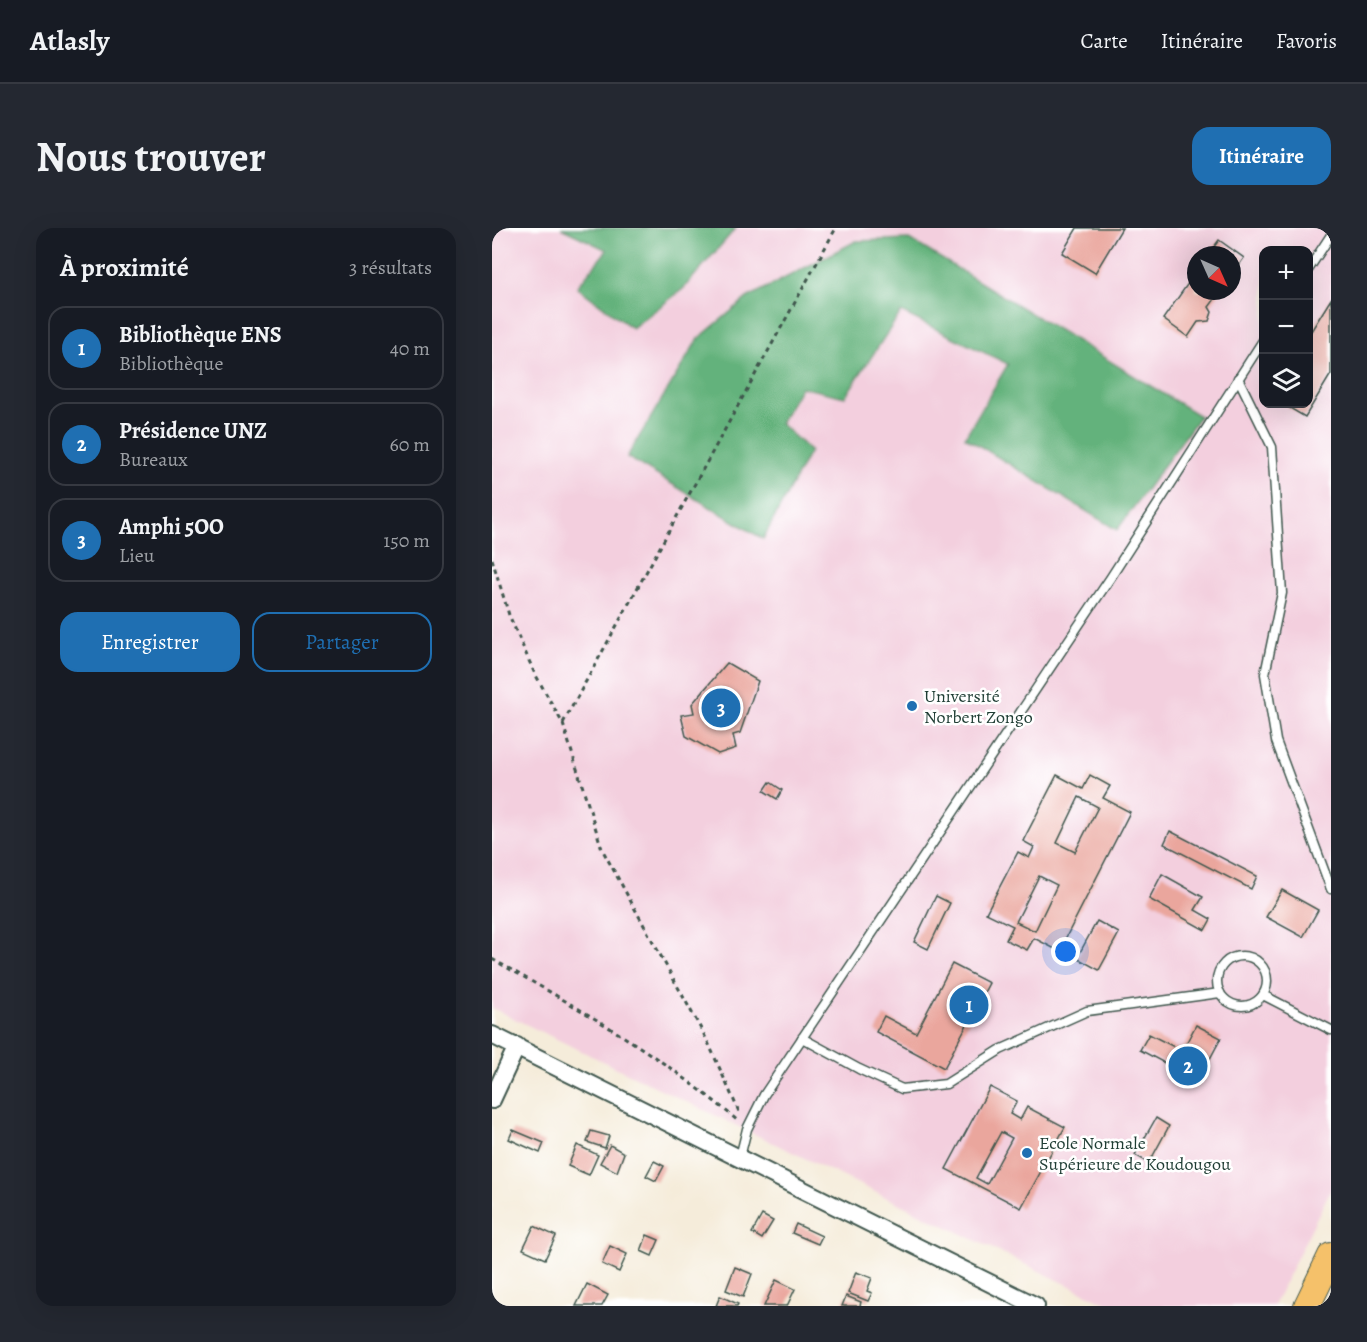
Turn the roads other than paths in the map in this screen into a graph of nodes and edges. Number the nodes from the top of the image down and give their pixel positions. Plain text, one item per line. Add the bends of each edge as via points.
1 (1331, 235) edge
2 (1313, 262) edge
3 (1259, 346) edge
4 (1239, 378) junction
5 (1331, 889) edge
6 (1220, 993) junction
7 (1263, 995) junction
8 (1331, 1030) edge
9 (492, 1035) edge
10 (802, 1038) junction
11 (517, 1046) junction
12 (492, 1100) edge
13 (740, 1157) junction
14 (1331, 1256) edge
15 (1036, 1306) edge
16 (1307, 1306) edge

1 - 2 lane
3 - 4 lane
4 - 5 lane via 1272,447 1282,593 1265,674 1276,741
4 - 10 lane
6 - 7 lane via 1232,1004 1241,1006 1257,1002
6 - 7 lane via 1222,968 1244,956 1265,970
6 - 10 lane via 1086,1011 1000,1050 946,1084 902,1089
7 - 8 lane
9 - 11 street
10 - 13 lane via 764,1095 747,1129
11 - 12 street
11 - 13 street
13 - 15 street
14 - 16 main road

